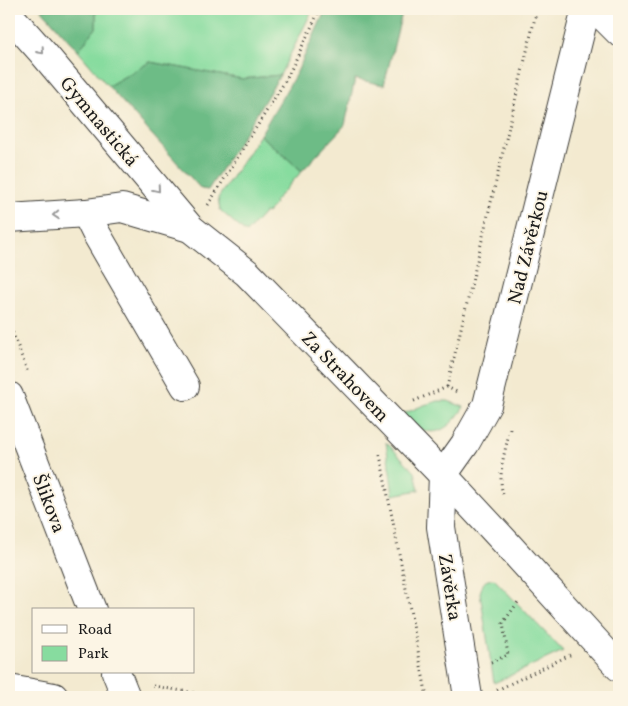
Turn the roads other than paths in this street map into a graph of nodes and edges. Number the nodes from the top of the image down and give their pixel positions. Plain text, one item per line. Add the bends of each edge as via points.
1 (586, 9) edge
2 (596, 9) edge
3 (9, 15) edge
4 (619, 32) edge
5 (86, 213) junction
6 (9, 218) edge
7 (198, 218) junction
8 (185, 386) dead end
9 (9, 396) edge
10 (443, 476) junction
11 (91, 608) edge
12 (619, 667) edge
13 (118, 674) edge
14 (9, 690) edge
15 (137, 691) edge
16 (480, 695) edge
17 (54, 697) edge

1 - 10 street, Nad Závěrkou via 487,405
2 - 4 street
3 -> 7 street, Gymnastická
5 -> 6 street, Za Strahovem
5 - 7 street, Za Strahovem via 122,208
5 - 8 street
7 - 10 street, Za Strahovem via 246,273
9 - 11 street, Šlikova
10 - 12 street, Za Strahovem
10 - 16 street, Závěrka via 441,527
13 - 15 street
14 - 17 street

